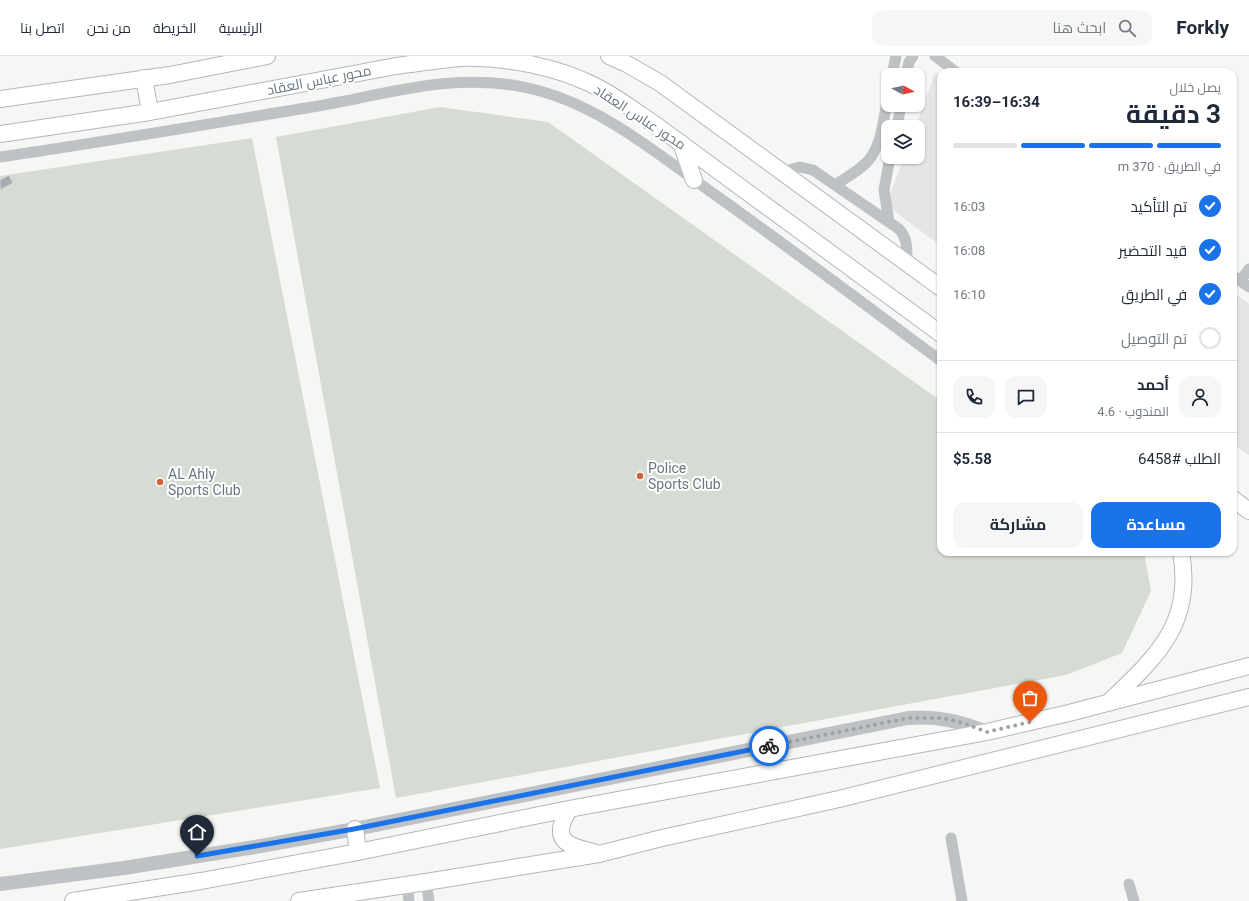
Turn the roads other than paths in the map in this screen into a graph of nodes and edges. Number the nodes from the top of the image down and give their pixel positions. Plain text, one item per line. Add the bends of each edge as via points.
1 (267, 56) edge
2 (609, 56) edge
3 (896, 56) edge
4 (913, 56) edge
5 (935, 56) edge
6 (893, 68) edge
7 (908, 68) edge
8 (951, 68) edge
9 (144, 78) junction
10 (0, 99) edge
11 (150, 112) junction
12 (0, 134) edge
13 (881, 138) edge
14 (680, 143) junction
15 (0, 157) edge
16 (889, 164) edge
17 (782, 172) junction
18 (694, 180) junction
19 (835, 185) junction
20 (889, 222) junction
21 (907, 263) junction
22 (1249, 269) edge
23 (1241, 281) edge
24 (937, 285) edge
25 (937, 331) edge
26 (937, 358) edge
27 (1237, 502) edge
28 (1249, 511) edge
29 (1182, 556) edge
30 (1249, 666) edge
31 (1249, 697) edge
32 (1108, 703) junction
33 (987, 732) junction
34 (569, 809) junction
35 (354, 829) junction
36 (951, 838) dead end
37 (358, 852) junction
38 (599, 854) junction
39 (426, 882) junction
40 (0, 884) edge
41 (1129, 884) dead end
42 (407, 885) junction
43 (73, 901) edge
44 (299, 901) edge
45 (409, 901) edge
46 (430, 901) edge
47 (962, 901) edge
48 (1134, 901) edge

1 - 9 main road
2 - 17 main road via 660,83
3 - 6 street
4 - 7 street
5 - 8 street
9 - 10 main road
9 - 11 main road
11 - 12 main road, محور عباس العقاد
11 - 14 main road, محور عباس العقاد via 396,66 461,58 498,59 566,74 598,88
13 - 19 street via 871,158
14 - 18 main road
14 - 25 main road, محور عباس العقاد
15 - 18 street via 315,106 432,84 477,82 528,88 581,106 614,124
16 - 20 street via 884,190
17 - 19 street via 800,167 809,168
17 - 21 main road
18 - 26 street
19 - 20 street
20 - 21 street via 904,235
21 - 24 main road
22 - 23 street
27 - 28 main road
29 - 32 main road via 1184,583 1175,624 1152,660
30 - 32 main road
31 - 38 main road via 839,799
32 - 33 main road
33 - 34 main road
33 - 35 street via 941,718 908,718
34 - 37 main road
34 - 38 main road via 560,829 563,839 572,845
35 - 37 main road
35 - 40 street via 124,868
36 - 47 street
37 - 43 main road
38 - 39 main road
39 - 42 main road
39 - 46 street
41 - 48 street
42 - 44 main road
42 - 45 street

